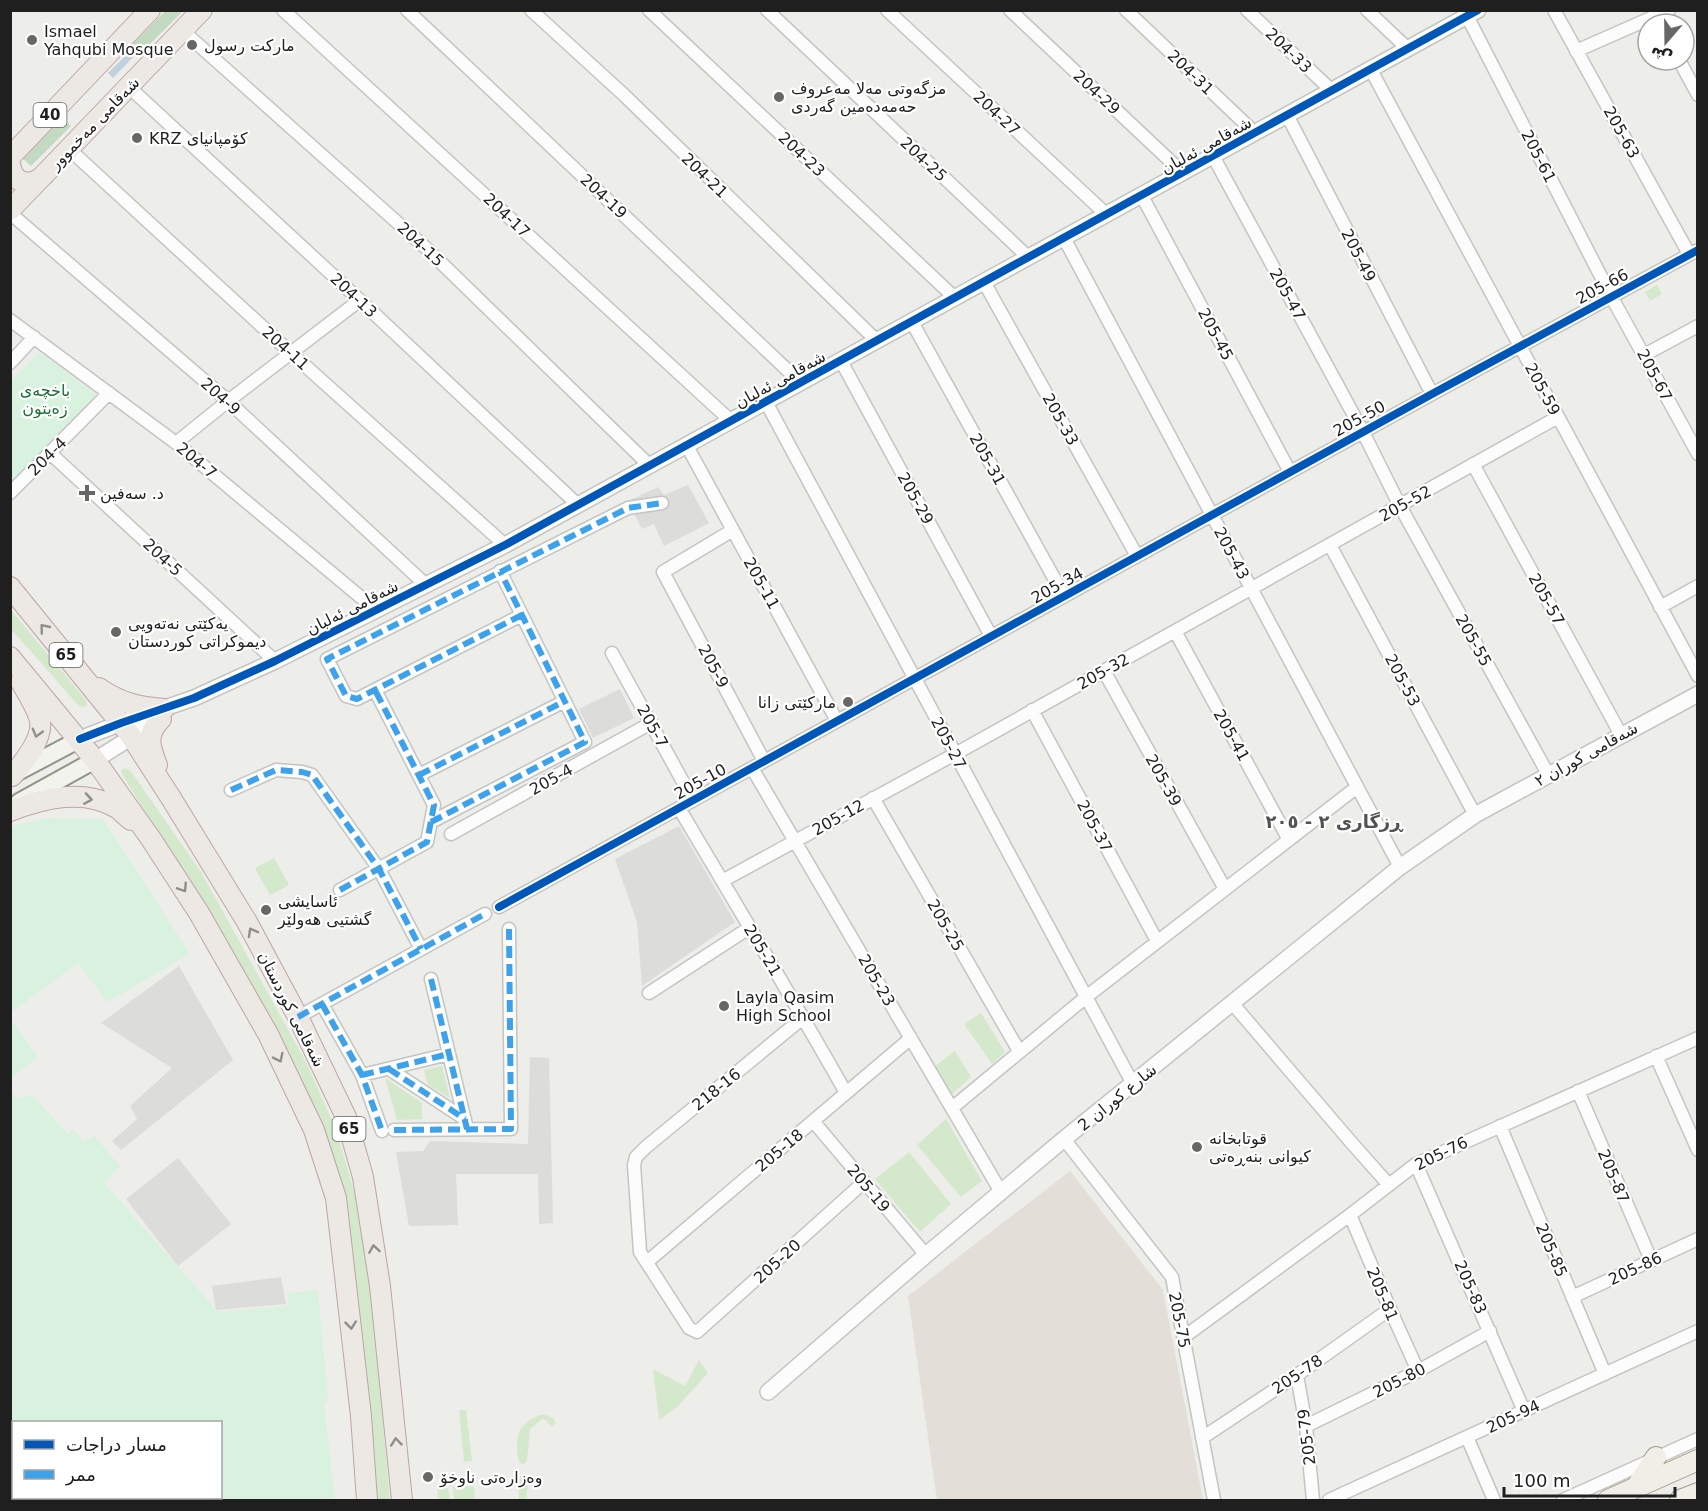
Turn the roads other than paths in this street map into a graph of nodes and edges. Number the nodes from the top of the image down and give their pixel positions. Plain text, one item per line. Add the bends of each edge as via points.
1 (150, 10) edge
2 (202, 10) edge
3 (283, 10) edge
4 (407, 10) edge
5 (531, 10) edge
6 (649, 10) edge
7 (767, 10) edge
8 (887, 10) edge
9 (1010, 10) edge
10 (1126, 10) edge
11 (1247, 10) edge
12 (1367, 10) edge
13 (1554, 10) edge
14 (1473, 13) edge
15 (1636, 28) edge
16 (183, 31) junction
17 (1408, 49) junction
18 (1576, 51) junction
19 (1371, 70) junction
20 (1686, 72) edge
21 (129, 87) junction
22 (1331, 90) junction
23 (1698, 95) edge
24 (1287, 115) junction
25 (1255, 133) junction
26 (69, 149) junction
27 (1213, 156) junction
28 (12, 159) edge
29 (1183, 173) junction
30 (44, 175) junction
31 (1142, 196) junction
32 (10, 212) edge
33 (1107, 214) junction
34 (1064, 238) junction
35 (1693, 252) edge
36 (1029, 258) junction
37 (984, 282) junction
38 (1611, 296) junction
39 (955, 298) junction
40 (360, 300) junction
41 (10, 320) edge
42 (912, 322) junction
43 (1698, 326) edge
44 (34, 337) junction
45 (877, 341) junction
46 (1520, 346) junction
47 (291, 353) junction
48 (1644, 355) junction
49 (841, 361) junction
50 (10, 363) edge
51 (801, 383) junction
52 (109, 393) junction
53 (1432, 394) junction
54 (228, 401) junction
55 (766, 402) junction
56 (1558, 417) junction
57 (731, 421) junction
58 (1363, 432) junction
59 (176, 443) junction
60 (687, 446) junction
61 (50, 453) junction
62 (1698, 454) edge
63 (1473, 464) junction
64 (650, 466) junction
65 (1290, 472) junction
66 (10, 493) edge
67 (662, 503) dead end
68 (578, 505) junction
69 (1400, 506) junction
70 (1212, 515) junction
71 (733, 531) junction
72 (505, 545) junction
73 (1330, 545) junction
74 (1137, 556) junction
75 (500, 571) junction
76 (426, 585) junction
77 (1698, 586) edge
78 (10, 587) edge
79 (1251, 589) junction
80 (1064, 596) junction
81 (1660, 607) junction
82 (376, 610) junction
83 (522, 615) junction
84 (1175, 631) junction
85 (991, 636) junction
86 (612, 652) dead end
87 (10, 659) edge
88 (275, 661) junction
89 (73, 663) junction
90 (1104, 670) junction
91 (1698, 676) edge
92 (914, 678) junction
93 (375, 690) junction
94 (1698, 693) edge
95 (565, 701) junction
96 (1032, 710) junction
97 (163, 714) junction
98 (837, 721) junction
99 (651, 723) junction
100 (126, 730) junction
101 (1621, 735) junction
102 (80, 739) junction
103 (955, 754) junction
104 (95, 760) junction
105 (764, 761) junction
106 (752, 768) junction
107 (1548, 774) junction
108 (419, 775) junction
109 (11, 776) edge
110 (1358, 787) junction
111 (231, 790) dead end
112 (171, 798) junction
113 (873, 798) junction
114 (693, 800) junction
115 (679, 808) junction
116 (10, 809) edge
117 (1475, 815) junction
118 (431, 822) junction
119 (451, 834) dead end
120 (152, 839) junction
121 (1289, 840) junction
122 (795, 841) junction
123 (1400, 867) junction
124 (379, 869) junction
125 (722, 881) junction
126 (1225, 889) junction
127 (340, 890) dead end
128 (500, 907) dead end
129 (486, 914) dead end
130 (749, 928) junction
131 (509, 929) dead end
132 (1157, 941) junction
133 (421, 949) junction
134 (431, 979) dead end
135 (648, 993) dead end
136 (1086, 997) junction
137 (1232, 1003) junction
138 (322, 1004) junction
139 (298, 1017) junction
140 (804, 1017) junction
141 (910, 1038) junction
142 (1698, 1038) edge
143 (1019, 1051) junction
144 (449, 1054) junction
145 (1656, 1056) junction
146 (389, 1068) junction
147 (362, 1075) junction
148 (1133, 1084) junction
149 (1578, 1091) junction
150 (846, 1093) junction
151 (952, 1108) junction
152 (813, 1120) junction
153 (466, 1124) junction
154 (1500, 1126) junction
155 (1064, 1139) junction
156 (1698, 1150) edge
157 (1416, 1164) junction
158 (864, 1182) junction
159 (1389, 1185) junction
160 (1001, 1192) junction
161 (1350, 1215) junction
162 (1698, 1239) edge
163 (926, 1255) junction
164 (1651, 1260) junction
165 (647, 1262) junction
166 (1572, 1297) junction
167 (1389, 1309) junction
168 (1490, 1331) junction
169 (1698, 1331) edge
170 (1184, 1337) junction
171 (1418, 1371) junction
172 (1605, 1374) junction
173 (1297, 1375) junction
174 (768, 1392) dead end
175 (1524, 1411) junction
176 (1306, 1426) junction
177 (1467, 1437) junction
178 (1203, 1438) junction
179 (1698, 1439) edge
180 (1656, 1457) junction
181 (1698, 1460) edge
182 (1635, 1488) junction
183 (1698, 1493) edge
184 (367, 1500) edge
185 (402, 1500) edge
186 (1214, 1500) edge
187 (1313, 1500) edge
188 (1329, 1500) edge
189 (1494, 1500) edge
190 (1563, 1500) edge
191 (1608, 1500) edge
192 (1680, 1500) edge

1 - 28 highway, 40
2 - 16 highway, شەقامی مەخموور / 40
3 - 57 street, 204-17
4 - 51 street, 204-19
5 - 45 street, 204-21
6 - 39 street, 204-23
7 - 36 street, 204-25
8 - 33 street, 204-27
9 - 29 street, 204-29
10 - 25 street, 204-31
11 - 22 street, 204-33
12 - 17 street
13 - 18 street, 205-63
14 - 17 street, شەقامی ئەلبان
14 - 38 street, 205-61
15 - 18 street
16 - 21 highway, شەقامی مەخموور / 40
16 - 64 street, 204-15 via 427,249
17 - 19 street, شەقامی ئەلبان
18 - 35 street, 205-63
19 - 22 street, شەقامی ئەلبان
19 - 46 street, 205-59
20 - 23 street
21 - 26 highway, شەقامی مەخموور / 40
21 - 40 street, 204-13
22 - 24 street, شەقامی ئەلبان
24 - 25 street, شەقامی ئەلبان
24 - 53 street, 205-49
25 - 27 street, شەقامی ئەلبان
26 - 30 highway, شەقامی مەخموور / 40
26 - 47 street, 204-11
27 - 29 street, شەقامی ئەلبان
27 - 58 street, 205-47
28 - 30 highway via 15,176 22,181 34,182
29 - 31 street, شەقامی ئەلبان
30 - 32 highway, شەقامی مەخموور / 40
31 - 33 street, شەقامی ئەلبان
31 - 65 street, 205-45
32 - 54 street, 204-9
33 - 34 street, شەقامی ئەلبان
34 - 36 street, شەقامی ئەلبان
34 - 70 street, 205-43
35 - 38 street, 205-66
36 - 37 street, شەقامی ئەلبان
37 - 39 street, شەقامی ئەلبان
37 - 74 street, 205-33
38 - 46 street, 205-66
38 - 48 street, 205-67
39 - 42 street, شەقامی ئەلبان
40 - 47 street
40 - 68 street, 204-13
41 - 44 street, 204-7
42 - 45 street, شەقامی ئەلبان
42 - 80 street, 205-31
43 - 48 street
44 - 50 street
44 - 52 street, 204-7
45 - 49 street, شەقامی ئەلبان
46 - 53 street, 205-50
46 - 56 street, 205-59
47 - 54 street
47 - 72 street, 204-11
48 - 62 street, 205-67
49 - 51 street, شەقامی ئەلبان
49 - 85 street, 205-29
51 - 55 street, شەقامی ئەلبان
52 - 59 street, 204-7
52 - 61 street, 204-4
53 - 58 street, 205-50
54 - 59 street
54 - 76 street, 204-9
55 - 57 street, شەقامی ئەلبان
55 - 92 street, 205-27
56 - 63 street, 205-52
56 - 81 street, 205-59
57 - 60 street, شەقامی ئەلبان
58 - 65 street, 205-50
58 - 69 street, 205-47
59 - 82 street, 204-7
60 - 64 street, شەقامی ئەلبان
60 - 71 street, 205-11
61 - 66 street, 204-4
61 - 88 street, 204-5
63 - 69 street, 205-52
63 - 101 street, 205-57
64 - 68 street, شەقامی ئەلبان
65 - 70 street, 205-50
67 - 75 street via 628,507
68 - 72 street, شەقامی ئەلبان
69 - 73 street, 205-52
69 - 107 street, 205-55
70 - 74 street, 205-34
70 - 79 street, 205-43
71 - 98 street, 205-11
71 - 105 street, 205-9 via 663,572
72 - 76 street, شەقامی ئەلبان
73 - 79 street, 205-52
73 - 117 street, 205-53
74 - 80 street, 205-34
75 - 83 street
75 - 93 street via 327,659 346,696 357,699
76 - 82 street, شەقامی ئەلبان
77 - 81 street
89 -> 78 highway, شەقامی کوردستان / 65
79 - 84 street, 205-32
79 - 110 street, 205-43
80 - 85 street, 205-34
81 - 91 street, 205-59
82 - 88 street, شەقامی ئەلبان
83 - 93 street
83 - 95 street
84 - 90 street, 205-32
84 - 121 street, 205-41
85 - 92 street, 205-34
86 - 99 street, 205-7
87 - 102 highway, شەقامی کوردستان / 65
87 -> 109 highway via 41,726 25,760
88 - 97 street, شەقامی ئەلبان
89 - 97 highway via 86,678 121,701
89 - 100 highway, شەقامی کوردستان / 65
90 - 96 street, 205-32
90 - 126 street, 205-39
92 - 98 street, 205-10
92 - 103 street, 205-27
93 - 108 street
94 - 101 street, شەقامی کوران ٢
95 - 108 street
95 - 118 street via 585,742
96 - 103 street, 205-32
96 - 132 street, 205-37
97 - 100 street, شەقامی ئەلبان
97 - 112 highway via 151,733 150,744
98 - 105 street, 205-10
99 - 114 street, 205-7
99 - 119 street, 205-4
100 - 102 street, شەقامی ئەلبان
100 - 104 street, شەقامی ئەلبان
100 - 112 highway, شەقامی کوردستان / 65
101 - 107 street, شەقامی کوران ٢
102 - 104 highway, شەقامی کوردستان / 65
102 - 109 main road
103 - 113 street, 205-12
103 - 136 street, 205-27
104 - 116 main road
104 - 120 highway, شەقامی کوردستان / 65
105 - 106 street, 205-10
106 - 114 street, 205-10
106 - 122 street, 205-23
107 - 117 street, شەقامی کوران ٢
108 - 118 street via 434,806
110 - 121 street
110 - 123 street, 205-43
111 - 124 street via 276,770 312,775
139 -> 112 highway, شەقامی کوردستان / 65 via 247,922
113 - 122 street, 205-12
113 - 143 street, 205-25
114 - 115 street, 205-10
115 - 125 street, 205-21
115 - 128 street, 205-10
116 -> 120 highway via 46,799 81,797 117,808
117 - 123 street, شارع كوران 2
118 - 124 street via 427,842
120 -> 184 highway, شەقامی کوردستان / 65 via 268,1034 314,1130 336,1198
121 - 126 street
122 - 125 street, 205-12
122 - 141 street, 205-23
123 - 137 street, شارع كوران 2
124 - 127 street
124 - 133 street
125 - 130 street, 205-21
126 - 132 street
129 - 133 street
130 - 135 street
130 - 140 street, 205-21
131 - 153 street via 511,1129
132 - 136 street
133 - 138 street
134 - 144 street
136 - 143 street
136 - 148 street, 205-27
137 - 148 street, شارع كوران 2
137 - 159 street
138 - 139 street
138 - 147 street
185 -> 139 highway, شەقامی کوردستان / 65 via 380,1286 363,1177 346,1117
140 - 150 street, 205-21
140 - 165 street, 218-16 via 636,1157 640,1252
141 - 150 street, 205-18
141 - 151 street, 205-23
142 - 145 street, 205-76
143 - 151 street
144 - 146 street
144 - 153 street
145 - 149 street, 205-76
145 - 156 street
146 - 147 street
146 - 153 street
147 - 153 street via 388,1130
148 - 155 street, شارع كوران 2
149 - 154 street, 205-76
149 - 164 street, 205-87
150 - 152 street, 205-18
151 - 160 street, 205-23
152 - 158 street, 205-19
152 - 165 street, 205-18
154 - 157 street, 205-76
154 - 166 street, 205-85
155 - 160 street, شارع كوران 2
155 - 170 street, 205-75 via 1172,1277
157 - 159 street, 205-76
157 - 168 street, 205-83
158 - 163 street, 205-19
158 - 165 street, 205-20 via 699,1331 689,1328
159 - 161 street, 205-76
160 - 163 street, شارع كوران 2
161 - 167 street, 205-81
161 - 170 street, 205-76
162 - 164 street, 205-86
163 - 174 street, شارع كوران 2
164 - 166 street, 205-86
166 - 172 street, 205-85
167 - 171 street, 205-81
167 - 173 street, 205-78
168 - 171 street, 205-80
168 - 175 street, 205-83
169 - 172 street, 205-94
170 - 178 street, 205-75
171 - 176 street, 205-80
172 - 175 street, 205-94
173 - 176 street, 205-79
173 - 178 street, 205-78
175 - 177 street, 205-94
176 - 187 street, 205-79
177 - 188 street, 205-94
177 - 189 street
178 - 186 street, 205-75
179 - 180 street
180 - 182 main road
180 - 190 street
181 - 182 main road
182 - 191 main road
183 - 192 main road

